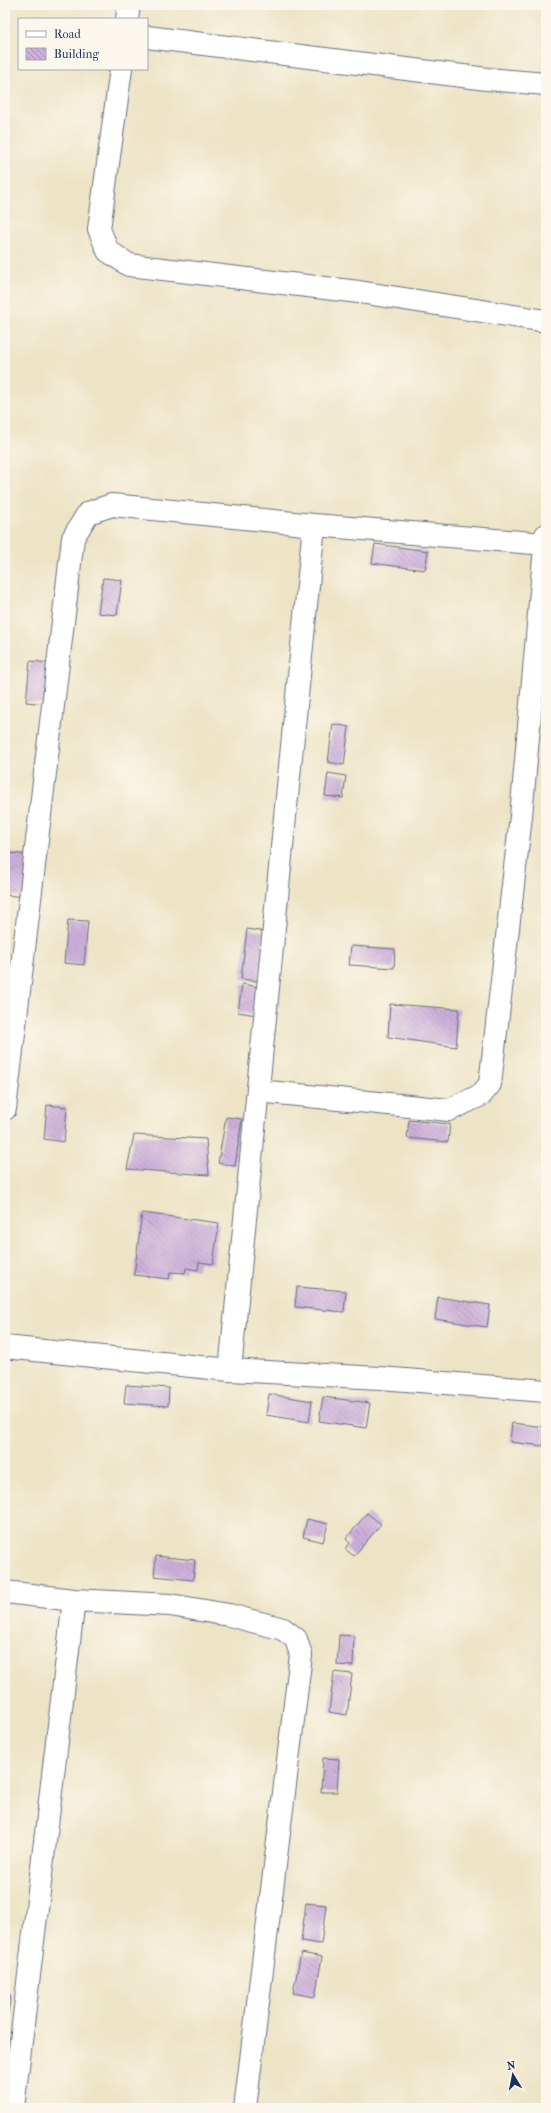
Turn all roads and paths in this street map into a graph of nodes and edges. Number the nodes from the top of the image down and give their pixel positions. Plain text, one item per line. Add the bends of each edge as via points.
1 (129, 5) edge
2 (127, 18) edge
3 (148, 37) edge
4 (121, 70) edge
5 (546, 84) edge
6 (546, 321) edge
7 (314, 525) junction
8 (545, 539) edge
9 (258, 1091) junction
10 (5, 1110) edge
11 (5, 1347) edge
12 (230, 1370) junction
13 (546, 1391) edge
14 (5, 1592) edge
15 (74, 1600) junction
16 (14, 2108) edge
17 (245, 2108) edge

1 - 2 street
3 - 5 street
4 - 6 street via 99,229 108,251 129,265 359,292
7 - 8 street
7 - 9 street
7 - 10 street via 112,505 88,514 73,538
8 - 9 street via 521,816 490,1084 481,1095 448,1110
9 - 12 street
11 - 12 street
12 - 13 street
14 - 15 street
15 - 16 street
15 - 17 street via 170,1605 229,1615 283,1628 296,1639 301,1655

